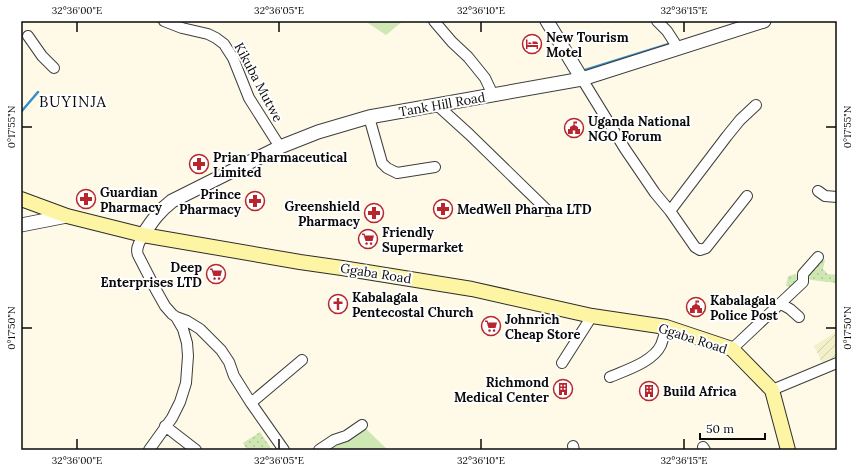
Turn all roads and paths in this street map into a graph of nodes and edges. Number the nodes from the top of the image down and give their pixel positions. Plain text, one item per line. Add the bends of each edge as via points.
1 (164, 21) edge
2 (434, 21) edge
3 (547, 21) edge
4 (657, 21) edge
5 (764, 21) edge
6 (28, 36) dead end
7 (678, 48) junction
8 (54, 68) dead end
9 (582, 79) junction
10 (493, 95) junction
11 (437, 105) junction
12 (756, 105) dead end
13 (369, 118) junction
14 (280, 147) junction
15 (435, 167) dead end
16 (818, 191) dead end
17 (747, 196) dead end
18 (837, 197) edge
19 (21, 199) edge
20 (548, 211) dead end
21 (670, 211) junction
22 (67, 216) junction
23 (21, 225) edge
24 (143, 235) junction
25 (818, 257) dead end
26 (781, 304) junction
27 (592, 316) junction
28 (799, 317) dead end
29 (176, 318) junction
30 (666, 327) junction
31 (732, 350) junction
32 (302, 360) dead end
33 (562, 363) dead end
34 (837, 363) edge
35 (610, 377) dead end
36 (772, 390) junction
37 (251, 404) junction
38 (362, 425) dead end
39 (165, 426) junction
40 (149, 450) edge
41 (196, 450) edge
42 (284, 450) edge
43 (318, 450) edge
44 (788, 450) edge

1 - 14 street, Kikuba Mutwe via 208,34 224,44 233,58 249,98
2 - 10 street via 485,78
3 - 9 street
4 - 7 street
5 - 7 street, Tank Hill Road
6 - 8 street
7 - 9 street, Tank Hill Road
9 - 10 street, Tank Hill Road
9 - 21 street via 624,149
10 - 11 street, Tank Hill Road
11 - 13 street, Tank Hill Road
11 - 20 street
12 - 21 street via 727,136
13 - 14 street, Tank Hill Road via 318,132
13 - 15 street via 382,163 387,168 397,174
14 - 24 street, Tank Hill Road via 172,201 157,215
16 - 18 street via 825,196
17 - 21 street via 706,248 700,250 695,247
19 - 22 main road, Ggaba Road
22 - 23 street
22 - 24 main road, Ggaba Road
24 - 27 main road, Ggaba Road via 472,289
24 - 29 street via 137,247 138,255 165,306
25 - 26 street via 803,274 803,282
26 - 28 street
26 - 31 street
27 - 30 main road, Ggaba Road
27 - 33 street
29 - 37 street via 200,329 221,350
29 - 39 street via 186,336 188,371 180,402
30 - 31 main road, Ggaba Road
30 - 35 street via 660,346 654,354 645,361
31 - 36 main road, Ggaba Road
32 - 37 street
34 - 36 street
36 - 44 main road
37 - 42 street
38 - 43 street
39 - 40 street
39 - 41 street

